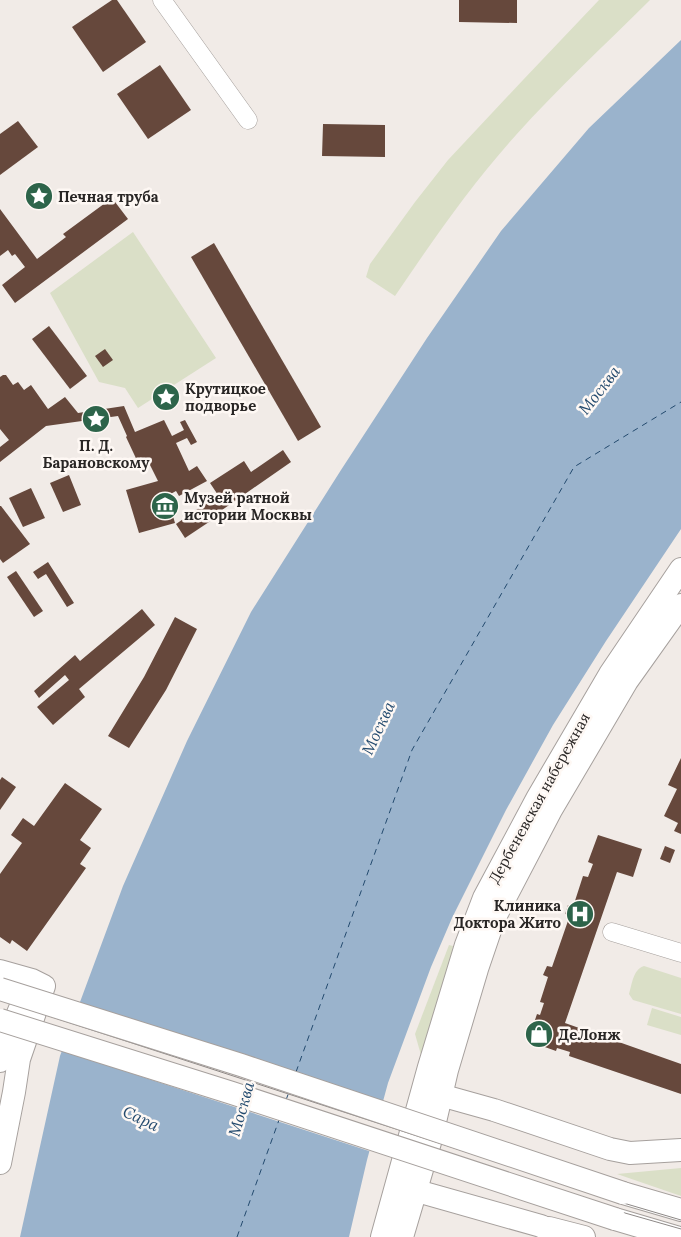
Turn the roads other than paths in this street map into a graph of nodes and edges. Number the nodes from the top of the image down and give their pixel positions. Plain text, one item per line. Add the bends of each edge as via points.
1 (162, 0) edge
2 (248, 120) dead end
3 (681, 568) edge
4 (681, 605) edge
5 (612, 932) dead end
6 (681, 953) edge
7 (0, 972) edge
8 (0, 989) edge
9 (0, 1020) edge
10 (5, 1058) edge
11 (431, 1092) junction
12 (681, 1150) edge
13 (0, 1163) edge
14 (406, 1188) junction
15 (681, 1210) edge
16 (541, 1226) junction
17 (382, 1237) edge
18 (402, 1237) edge
19 (561, 1237) edge
20 (584, 1237) edge
21 (676, 1237) edge

1 - 2 street
3 - 11 main road, Дербеневская набережная via 610,674 538,796 484,898 466,946
4 - 11 main road, Дербеневская набережная via 622,689 551,810 494,919
5 - 6 street
7 - 10 main road via 38,983
8 - 15 main road, bridge
9 - 21 main road, bridge
10 - 13 main road via 14,1092
11 - 12 main road via 610,1149 630,1153
11 - 14 main road, Дербеневская набережная
14 - 16 main road
14 - 17 main road
14 - 18 main road
16 - 19 main road
16 - 20 main road

